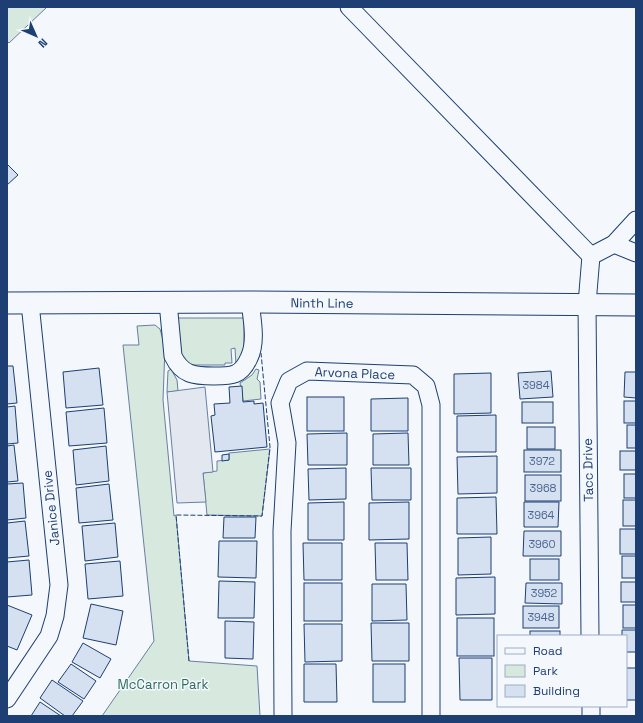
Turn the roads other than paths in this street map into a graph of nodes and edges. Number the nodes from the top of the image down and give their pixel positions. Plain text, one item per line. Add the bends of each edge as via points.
1 (349, 7) edge
2 (636, 220) edge
3 (614, 244) junction
4 (636, 253) edge
5 (591, 256) junction
6 (168, 302) junction
7 (250, 302) junction
8 (7, 303) edge
9 (30, 303) junction
10 (586, 304) junction
11 (636, 305) edge
12 (590, 635) edge
13 (10, 688) edge
14 (284, 716) edge
15 (431, 716) edge

1 - 5 street
2 - 3 street
3 - 4 street
3 - 5 street
5 - 10 street, Tacc Drive
6 - 7 main road, Ninth Line
6 - 7 street via 173,356 176,362 194,375 218,376 231,376 240,372 250,356 253,334
6 - 9 main road, Ninth Line
7 - 10 main road, Ninth Line
8 - 9 main road, Ninth Line
9 - 13 street, Janice Drive via 59,585 55,616 49,636
10 - 11 main road, Ninth Line
10 - 12 street, Tacc Drive
14 - 15 street, Arvona Place via 282,531 286,443 280,403 289,380 307,371 413,375 426,386 430,405

